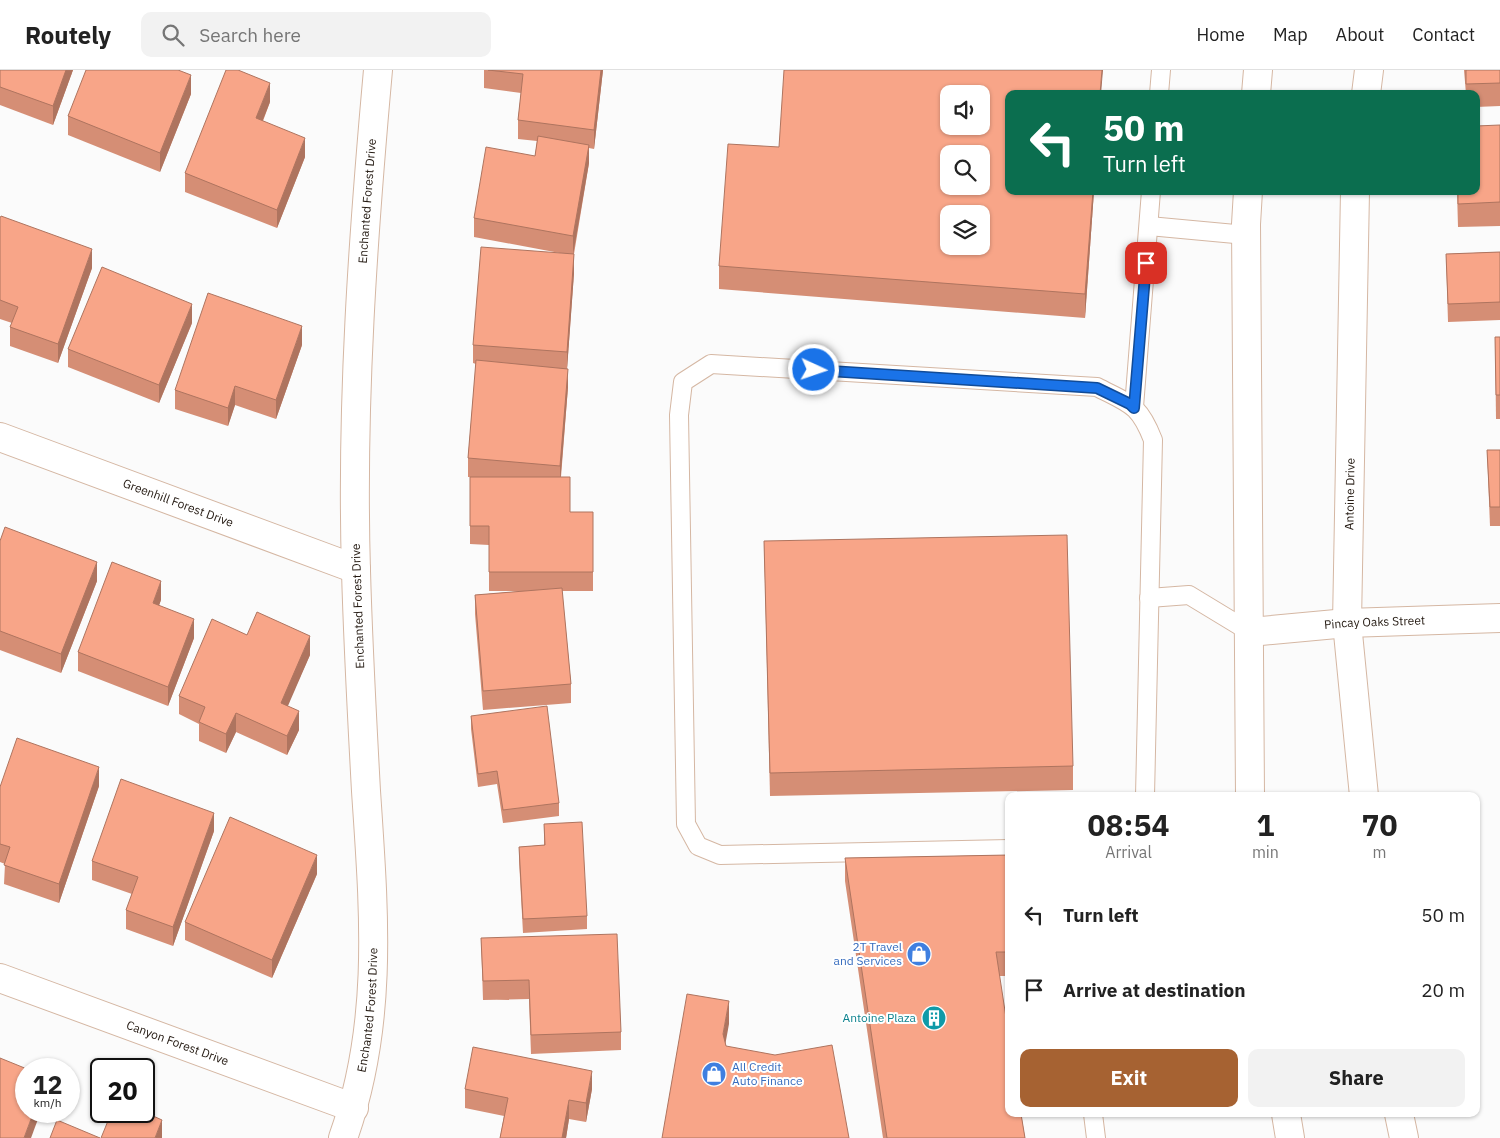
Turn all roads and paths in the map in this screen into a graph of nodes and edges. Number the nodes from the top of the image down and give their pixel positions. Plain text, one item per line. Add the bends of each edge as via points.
1 (378, 70) edge
2 (1161, 70) edge
3 (1258, 70) edge
4 (1369, 70) edge
5 (1160, 90) edge
6 (1256, 90) edge
7 (1366, 90) edge
8 (1152, 195) edge
9 (1248, 195) edge
10 (1355, 195) edge
11 (1149, 226) junction
12 (1246, 235) junction
13 (1134, 408) junction
14 (0, 437) edge
15 (356, 569) junction
16 (1149, 598) junction
17 (1500, 618) edge
18 (1347, 623) junction
19 (1250, 632) junction
20 (1145, 792) edge
21 (1250, 792) edge
22 (1364, 792) edge
23 (1005, 849) edge
24 (0, 978) edge
25 (354, 1108) junction
26 (1093, 1117) edge
27 (1286, 1117) edge
28 (1400, 1117) edge
29 (343, 1138) edge
30 (1096, 1138) edge
31 (1290, 1138) edge
32 (1404, 1138) edge

1 - 15 street, Enchanted Forest Drive via 368,179 355,437
2 - 5 lane
3 - 6 street
4 - 7 street
8 - 11 lane
9 - 12 street
10 - 18 street, Antoine Drive
11 - 12 lane
11 - 13 lane
12 - 19 street
13 - 16 lane via 1144,418 1153,440
13 - 23 lane via 1097,388 711,364 683,382 679,415 686,824 698,846 720,854
14 - 15 street, Greenhill Forest Drive
15 - 25 street, Enchanted Forest Drive via 361,711 374,907 373,1001 364,1068
16 - 19 lane via 1190,595
16 - 20 lane
17 - 18 street, Pincay Oaks Street
18 - 19 street, Pincay Oaks Street
18 - 22 street, Antoine Drive
19 - 21 street
24 - 25 street, Canyon Forest Drive
25 - 29 street, Enchanted Forest Drive
26 - 30 lane
27 - 31 street
28 - 32 street

